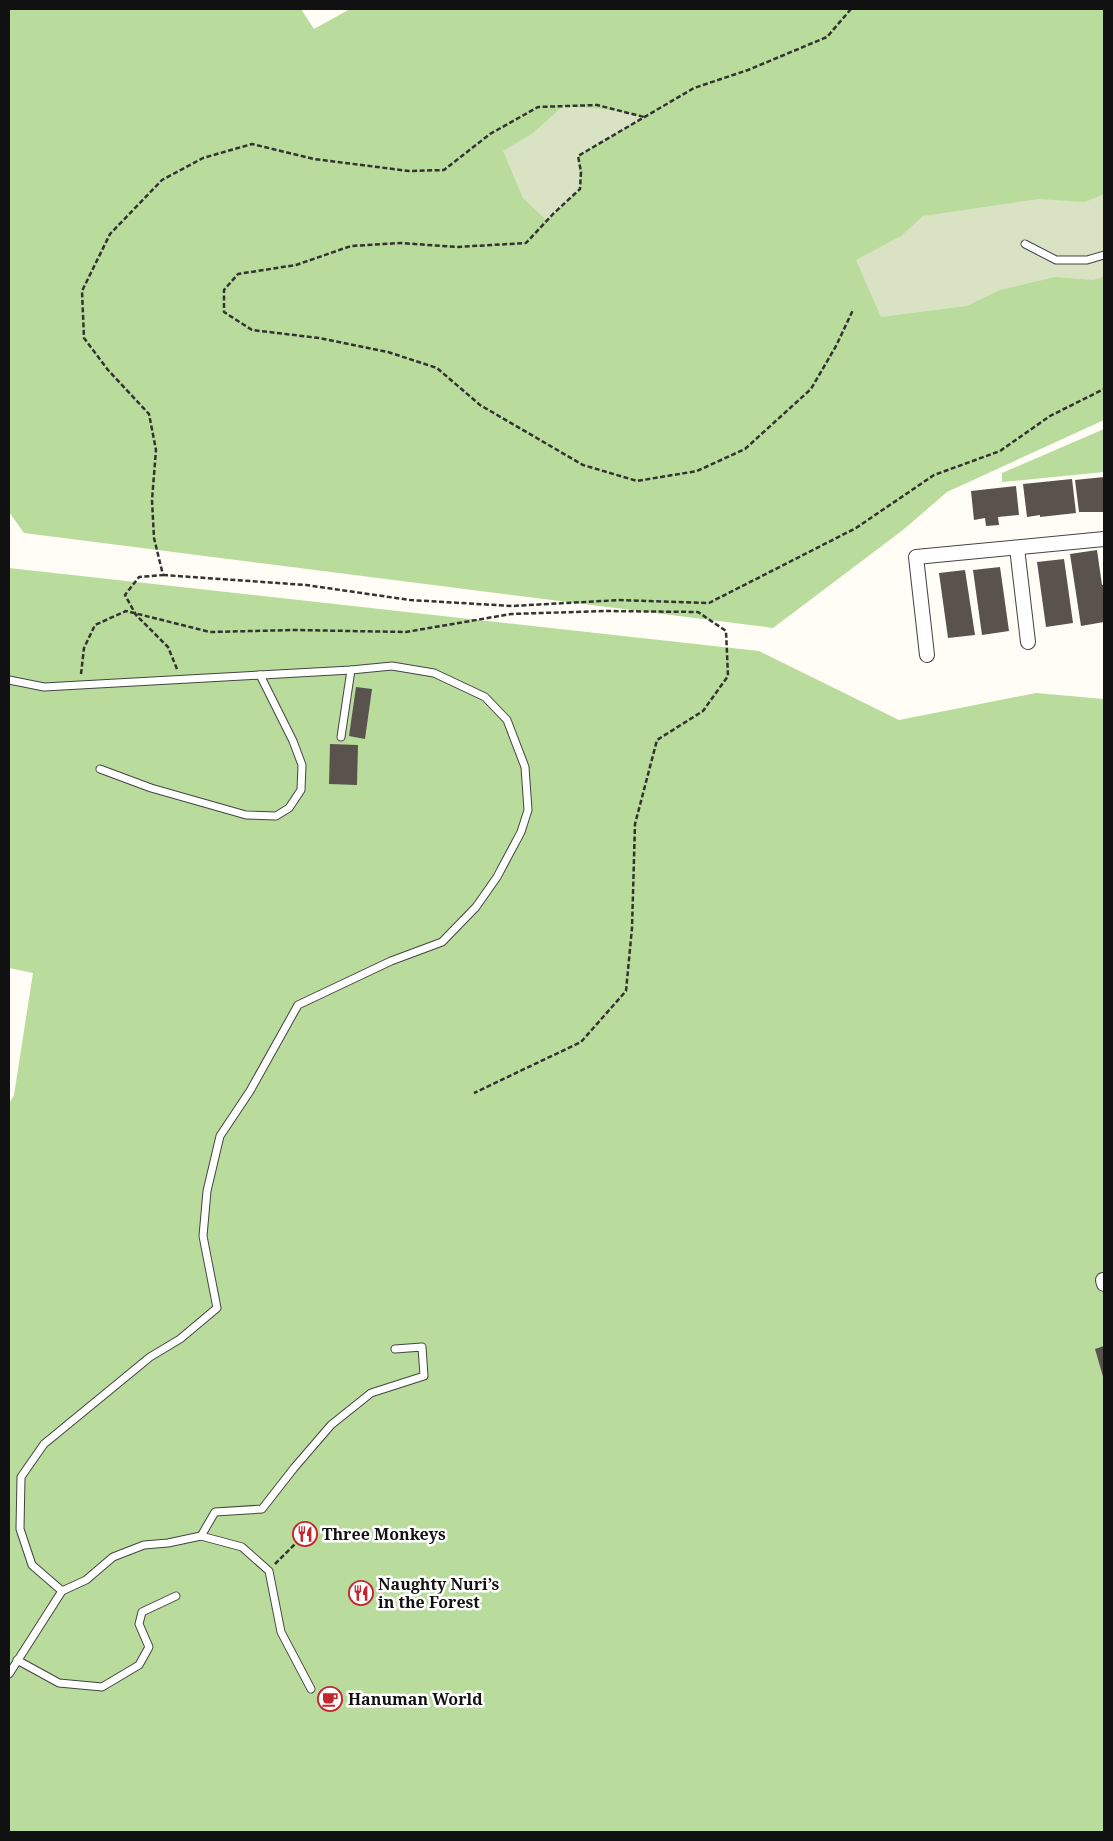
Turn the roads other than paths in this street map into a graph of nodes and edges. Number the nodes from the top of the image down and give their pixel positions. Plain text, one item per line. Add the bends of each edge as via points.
1 (1025, 244) dead end
2 (1104, 255) edge
3 (1104, 539) edge
4 (1017, 548) junction
5 (1028, 642) dead end
6 (927, 656) dead end
7 (351, 670) junction
8 (260, 675) junction
9 (9, 680) edge
10 (341, 737) dead end
11 (100, 769) dead end
12 (394, 1349) dead end
13 (201, 1536) junction
14 (62, 1591) junction
15 (176, 1596) dead end
16 (17, 1660) junction
17 (9, 1674) edge
18 (311, 1689) dead end

1 - 2 lane via 1056,260 1087,260
3 - 4 street
4 - 5 street
4 - 6 street via 916,557
7 - 8 lane
7 - 10 lane
7 - 14 lane via 392,666 434,673 485,697 508,720 525,767 528,810 521,832 497,877 476,908 442,942 391,961 298,1005 220,1136 207,1191 203,1236 217,1308 180,1339 150,1357 44,1444 21,1477 20,1529 32,1565
8 - 9 lane via 44,687
8 - 11 lane via 302,765 301,790 289,808 276,816 246,815 151,788
12 - 13 lane via 422,1347 424,1376 371,1393 331,1425 262,1509 215,1512
13 - 14 lane via 144,1545 113,1557 86,1580
13 - 18 lane via 242,1547 269,1570 281,1632
14 - 16 lane
15 - 16 lane via 142,1612 139,1624 149,1647 139,1665 102,1687 58,1684
16 - 17 lane

